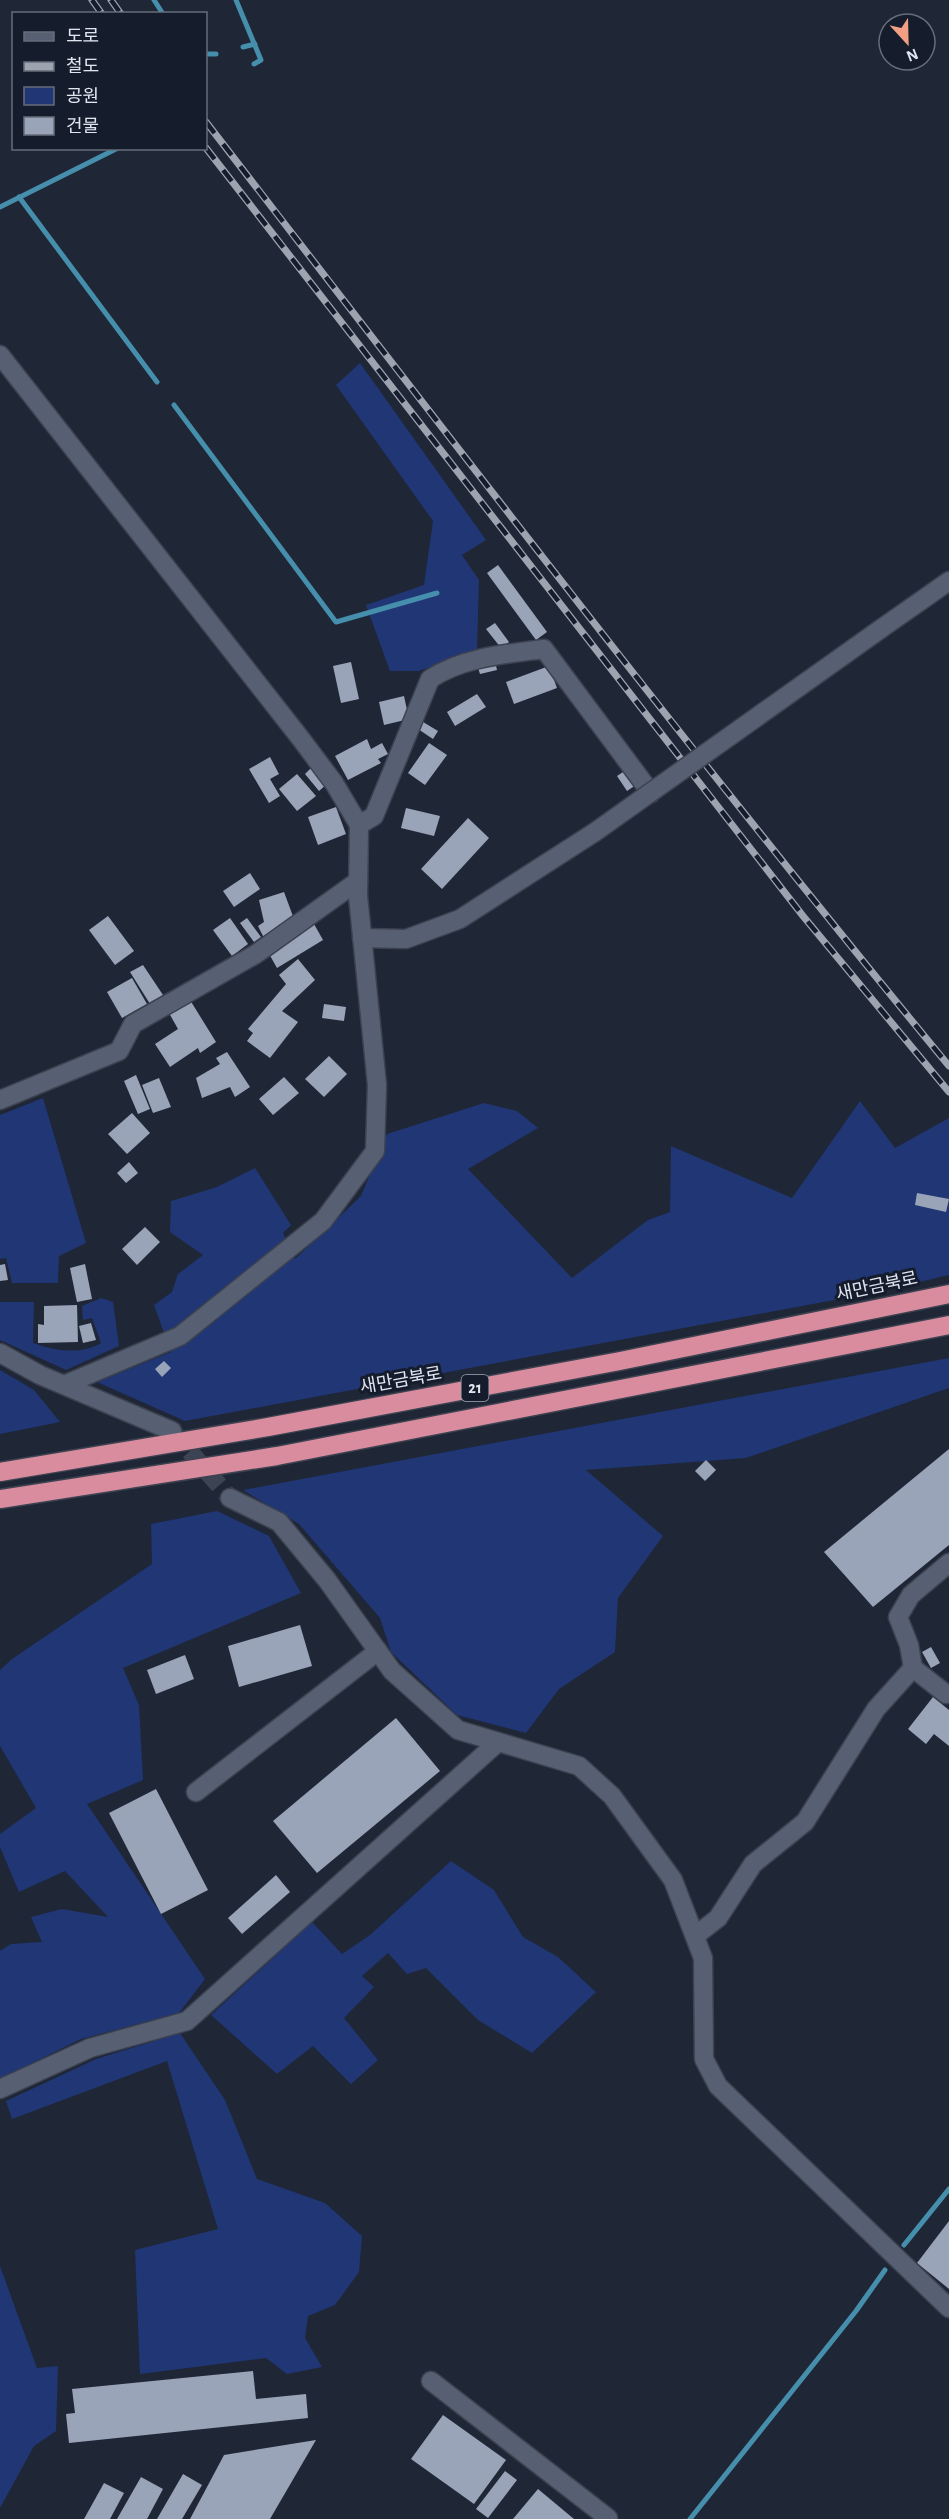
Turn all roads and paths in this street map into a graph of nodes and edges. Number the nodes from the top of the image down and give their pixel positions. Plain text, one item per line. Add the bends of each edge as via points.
1 (0, 356) edge
2 (949, 581) edge
3 (651, 793) junction
4 (359, 825) junction
5 (358, 882) junction
6 (362, 938) junction
7 (0, 1100) edge
8 (949, 1294) edge
9 (949, 1325) edge
10 (0, 1353) edge
11 (64, 1385) junction
12 (172, 1431) tunnel mouth
13 (0, 1472) edge
14 (230, 1498) tunnel mouth
15 (0, 1499) edge
16 (949, 1563) edge
17 (378, 1651) junction
18 (913, 1668) junction
19 (946, 1694) dead end
20 (497, 1743) junction
21 (196, 1792) dead end
22 (694, 1936) junction
23 (0, 2089) edge
24 (949, 2308) edge
25 (431, 2381) dead end
26 (608, 2518) edge

1 - 4 street via 301,739
2 - 3 street, bridge
3 - 4 street via 544,649 494,655 444,669 430,679 374,816
3 - 6 street, bridge via 460,919 406,939
4 - 5 street
5 - 6 street
5 - 7 street via 256,954 133,1024 120,1052
6 - 11 street via 377,1085 375,1150 323,1221 180,1336
8 - 13 highway, 새만금북로 / 21 via 620,1361
9 - 15 highway, 21 via 277,1456
10 - 11 street
11 - 12 street
14 - 17 street via 279,1522
16 - 18 street via 911,1595 898,1617
17 - 20 street via 392,1671 458,1730
17 - 21 street
18 - 19 street
18 - 22 street via 876,1709 805,1822 753,1864 718,1918
20 - 22 street via 579,1766 612,1796 673,1880
20 - 23 street via 187,2021 90,2048
22 - 24 street via 703,1958 704,2059 718,2086
25 - 26 street

